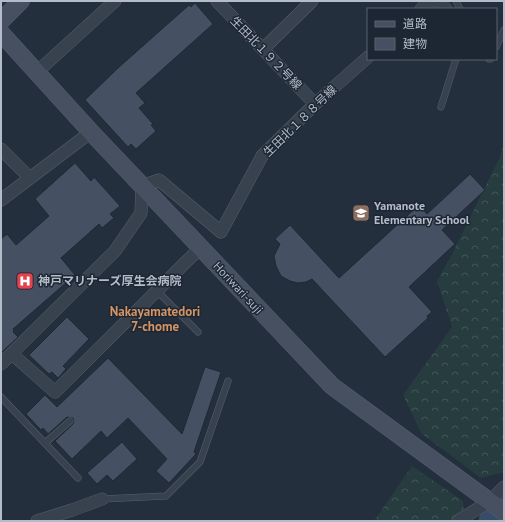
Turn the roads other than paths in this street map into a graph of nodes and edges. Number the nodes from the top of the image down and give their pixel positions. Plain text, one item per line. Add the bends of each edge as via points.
1 (21, 1) edge
2 (115, 1) edge
3 (217, 1) edge
4 (312, 1) edge
5 (430, 1) edge
6 (437, 1) edge
7 (422, 8) edge
8 (445, 8) edge
9 (1, 21) edge
10 (504, 30) edge
11 (1, 33) edge
12 (497, 45) edge
13 (263, 49) junction
14 (367, 58) edge
15 (456, 60) edge
16 (36, 72) junction
17 (316, 104) junction
18 (441, 107) dead end
19 (91, 132) junction
20 (1, 149) edge
21 (30, 178) junction
22 (142, 186) junction
23 (1, 200) edge
24 (200, 248) junction
25 (157, 291) junction
26 (198, 332) dead end
27 (12, 354) junction
28 (1, 364) edge
29 (228, 381) dead end
30 (1, 397) edge
31 (70, 421) dead end
32 (45, 443) junction
33 (78, 478) dead end
34 (504, 487) edge
35 (102, 499) joint
36 (490, 501) junction
37 (504, 512) edge
38 (73, 516) edge
39 (37, 521) edge
40 (458, 521) edge

1 - 9 street
2 - 16 street
3 - 13 street, 生田北１９２号線
4 - 13 street
5 - 7 street
6 - 8 street
10 - 12 lane
11 - 16 street, Horiwari-suji
13 - 17 street, 生田北１９２号線
14 - 17 street, 生田北１８８号線
15 - 18 lane
16 - 19 street, Horiwari-suji
17 - 22 street, 生田北１８８号線 via 262,156 221,232 159,180
19 - 21 street
19 - 22 street, Horiwari-suji
20 - 21 street
21 - 23 street
22 - 24 street, Horiwari-suji
22 - 27 street via 141,213 115,251
24 - 25 street
24 - 36 street, Horiwari-suji via 332,386
25 - 26 lane
25 - 27 street via 55,392
27 - 28 street
29 - 35 lane via 200,462 166,496
30 - 32 lane
31 - 32 lane
32 - 33 lane
34 - 36 street
35 - 38 street
36 - 37 street, Horiwari-suji
36 - 40 street
38 - 39 street

